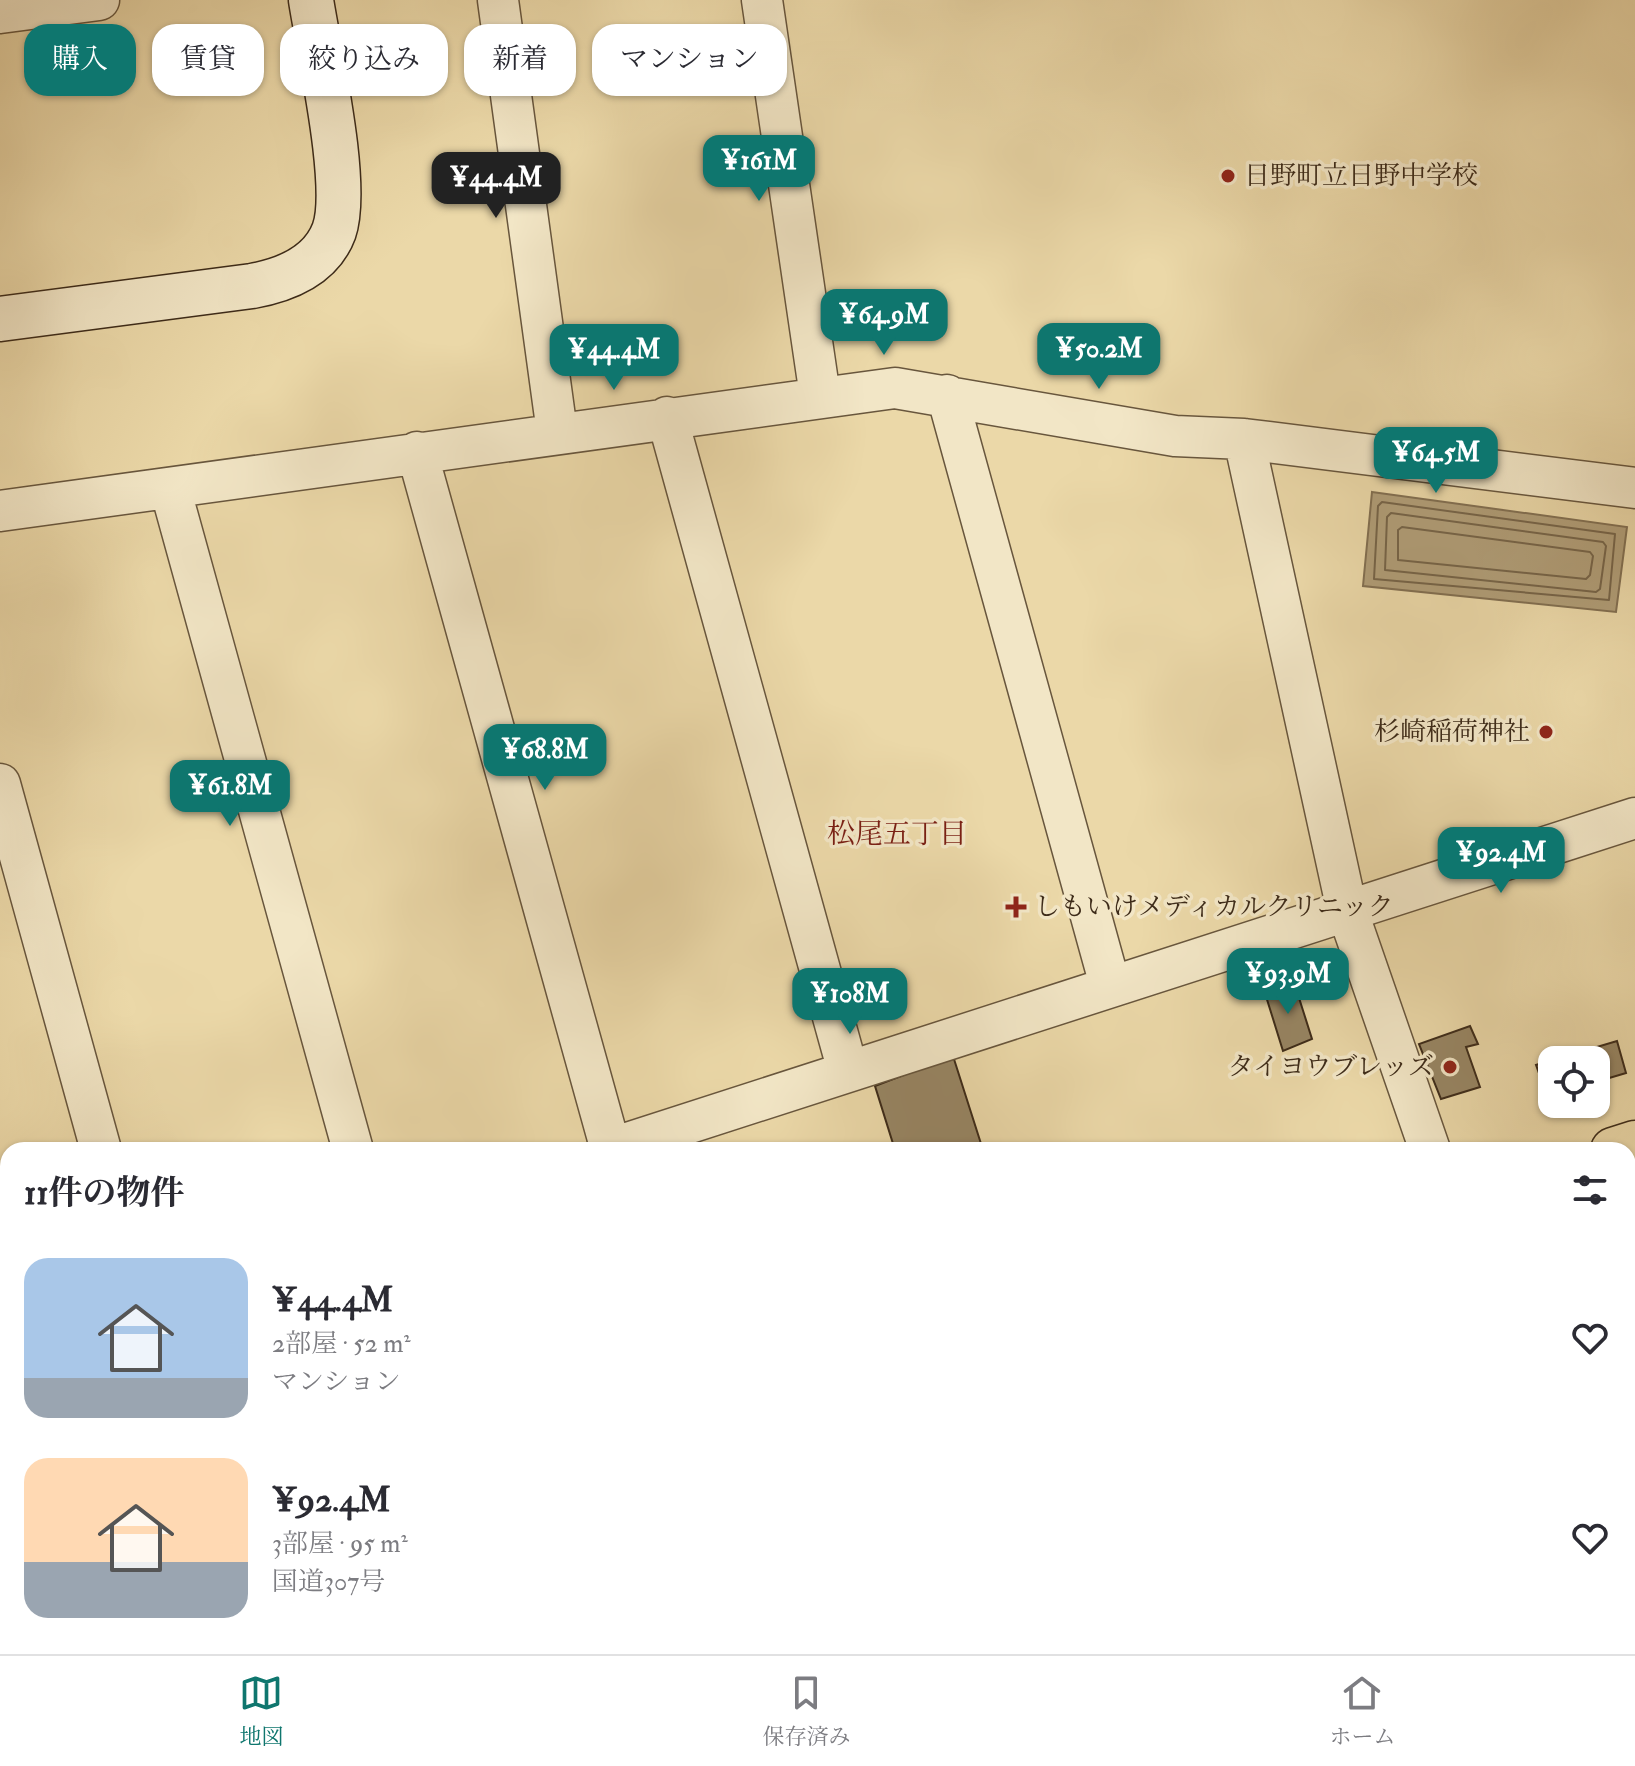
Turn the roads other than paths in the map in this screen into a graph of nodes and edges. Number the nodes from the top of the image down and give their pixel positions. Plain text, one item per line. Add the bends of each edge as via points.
1 (99, 0) edge
2 (311, 0) edge
3 (498, 0) edge
4 (762, 0) edge
5 (40, 4) edge
6 (0, 13) edge
7 (0, 319) edge
8 (947, 395) junction
9 (820, 396) junction
10 (667, 417) junction
11 (557, 432) junction
12 (1244, 439) junction
13 (417, 452) junction
14 (170, 488) junction
15 (1635, 488) edge
16 (0, 511) edge
17 (0, 784) edge
18 (1635, 818) edge
19 (1347, 910) junction
20 (1110, 985) junction
21 (848, 1071) junction
22 (99, 1142) edge
23 (351, 1142) edge
24 (607, 1142) edge
25 (630, 1142) edge
26 (1427, 1142) edge

1 - 5 street
2 - 7 street via 338,197 334,231 313,260 277,281 252,286
3 - 11 street
4 - 9 street
5 - 6 street
8 - 9 street via 895,388
8 - 12 street via 1175,436
8 - 20 street
9 - 10 street
10 - 11 street
10 - 21 street
11 - 13 street
12 - 15 street
12 - 19 street
13 - 14 street
13 - 24 street
14 - 16 street
14 - 23 street
17 - 22 street
18 - 19 street
19 - 20 street
19 - 26 street
20 - 21 street
21 - 25 street

